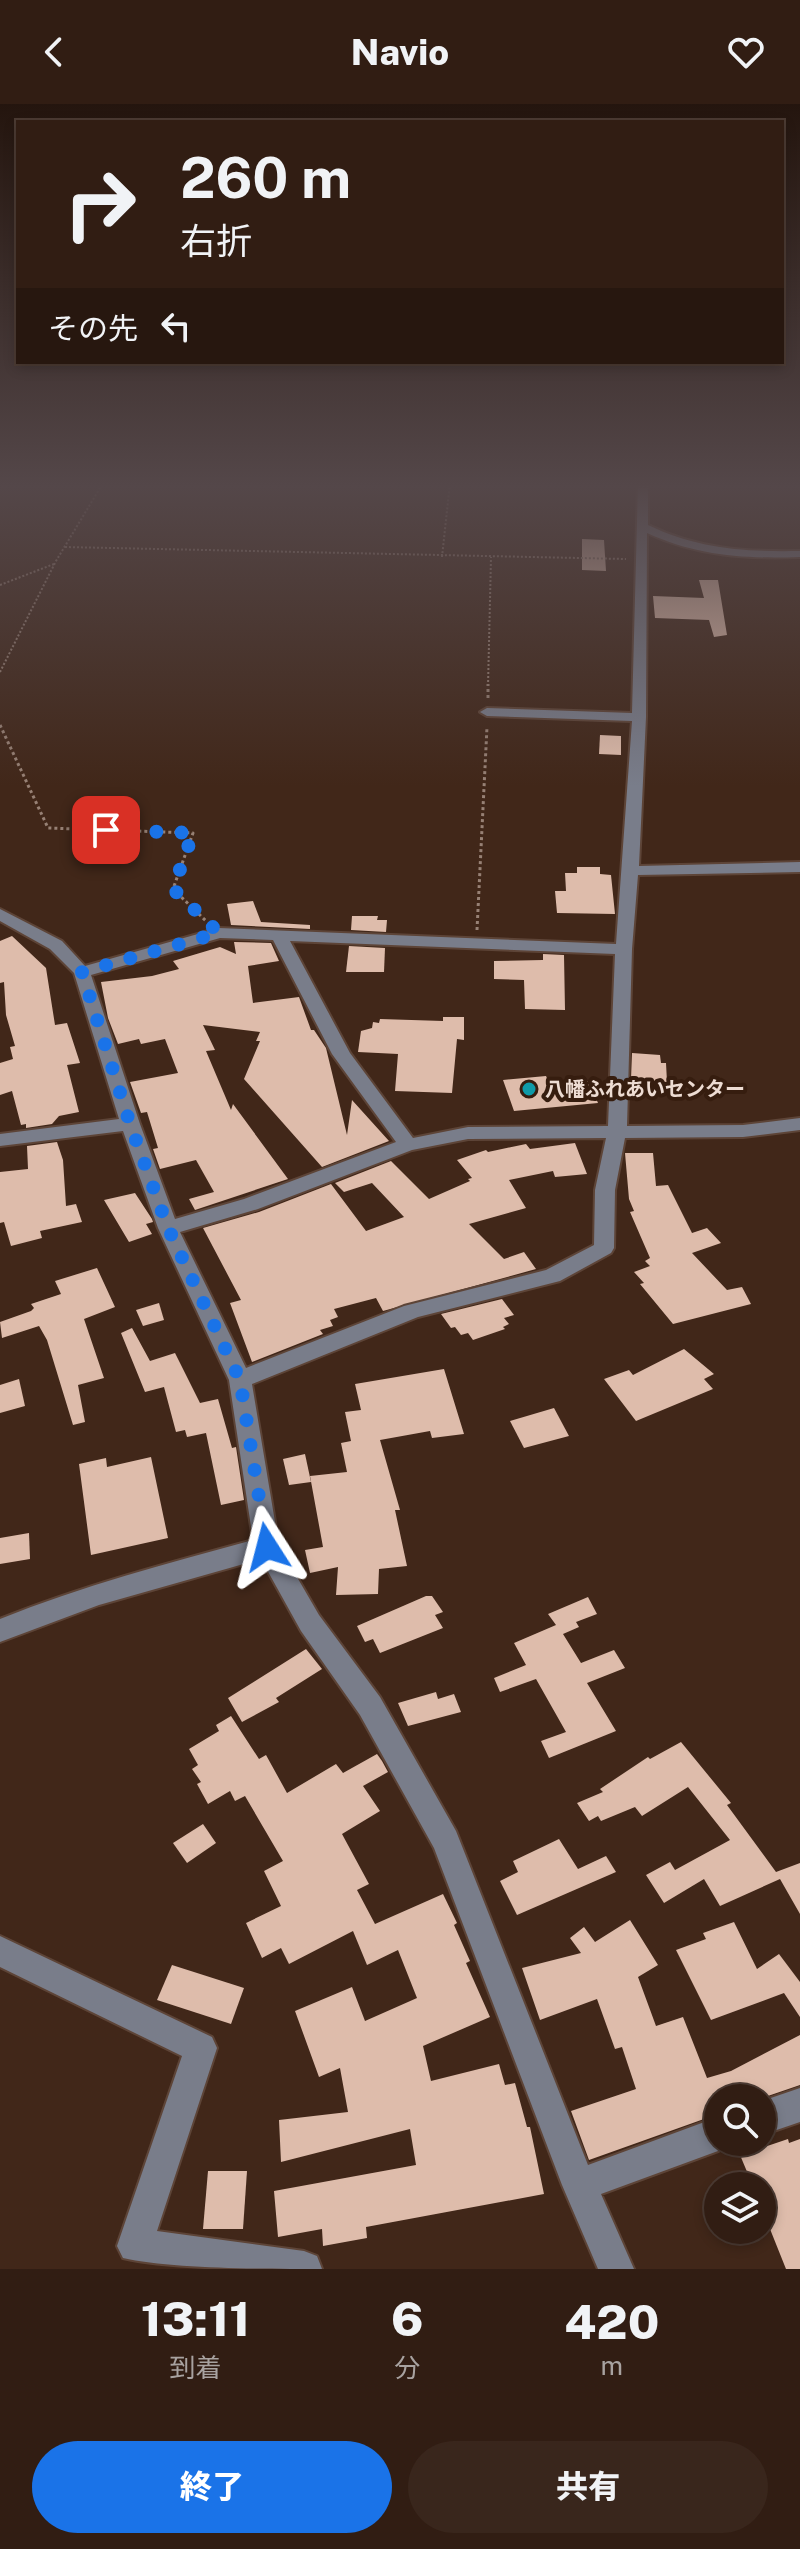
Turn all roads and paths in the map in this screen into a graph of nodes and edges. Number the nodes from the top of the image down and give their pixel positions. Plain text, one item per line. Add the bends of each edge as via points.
1 (44, 584) edge
2 (490, 584) edge
3 (642, 584) edge
4 (0, 672) edge
5 (487, 712) junction
6 (639, 717) junction
7 (0, 725) edge
8 (800, 867) edge
9 (631, 871) junction
10 (0, 914) edge
11 (219, 933) junction
12 (279, 936) junction
13 (479, 944) junction
14 (624, 949) junction
15 (82, 972) junction
16 (130, 1124) junction
17 (800, 1125) edge
18 (617, 1130) junction
19 (0, 1140) edge
20 (408, 1145) junction
21 (168, 1228) junction
22 (240, 1380) junction
23 (267, 1547) junction
24 (0, 1631) edge
25 (0, 1951) edge
26 (800, 2105) edge
27 (776, 2113) edge
28 (704, 2139) edge
29 (579, 2185) junction
30 (304, 2269) edge
31 (616, 2269) edge

1 - 4 path
2 - 5 path
3 - 6 street
5 - 6 street
5 - 13 path
6 - 9 street
7 - 11 path via 48,828 193,833 173,889
8 - 9 street
9 - 14 street
10 - 15 street via 56,945
11 - 12 street
11 - 15 street
12 - 13 street
12 - 20 street via 341,1054
13 - 14 street
14 - 18 street
15 - 16 street
16 - 19 street
16 - 21 street
17 - 18 street via 743,1131
18 - 20 street via 468,1133
18 - 22 street via 605,1190 604,1248 552,1276 412,1311
20 - 21 street via 251,1204
21 - 22 street
22 - 23 street
23 - 24 street via 150,1578
23 - 29 street via 310,1623 370,1706 446,1841
25 - 30 street via 201,2048 135,2246
26 - 27 street
28 - 29 street
29 - 31 street

